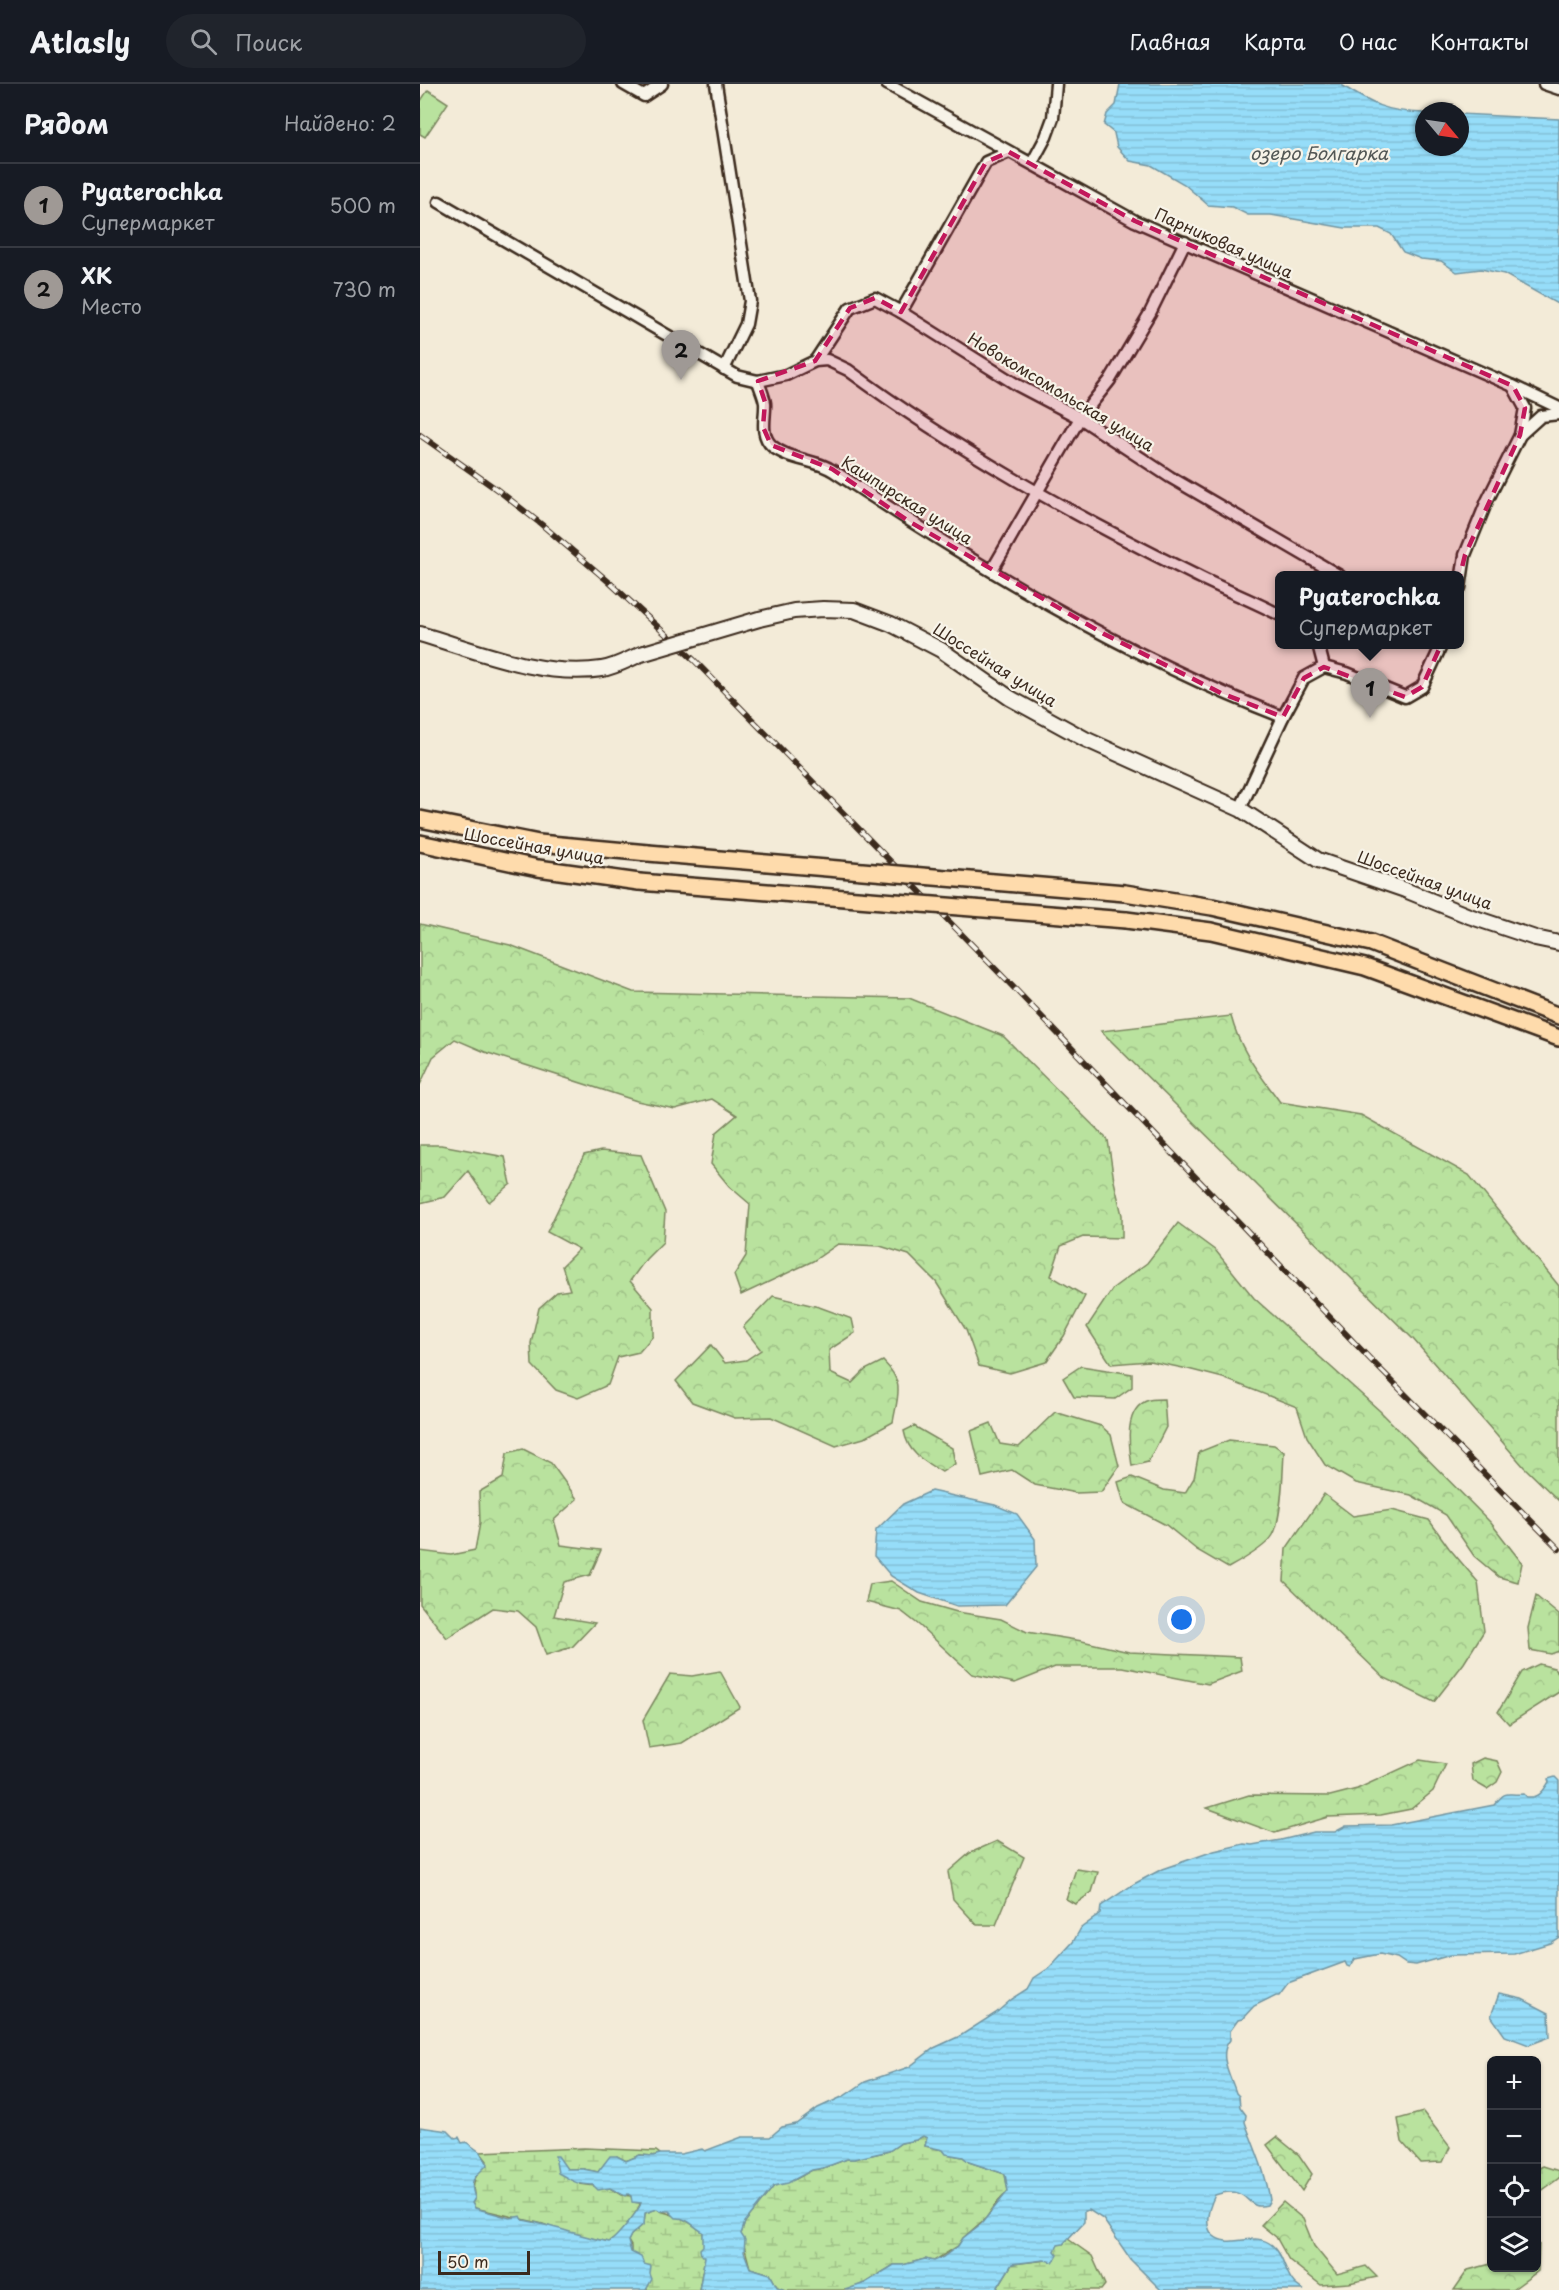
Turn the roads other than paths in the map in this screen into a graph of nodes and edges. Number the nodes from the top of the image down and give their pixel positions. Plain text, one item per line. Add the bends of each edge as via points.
1 (623, 84) edge
2 (662, 84) edge
3 (716, 84) edge
4 (887, 84) edge
5 (1056, 84) edge
6 (1545, 84) edge
7 (1559, 89) edge
8 (1010, 152) junction
9 (1032, 163) junction
10 (439, 202) dead end
11 (1185, 242) junction
12 (901, 312) junction
13 (815, 361) junction
14 (724, 369) junction
15 (758, 381) junction
16 (1513, 386) junction
17 (1559, 408) edge
18 (1559, 414) edge
19 (1080, 418) junction
20 (1520, 435) junction
21 (1037, 493) junction
22 (992, 570) junction
23 (1331, 571) edge
24 (1463, 571) edge
25 (1275, 613) edge
26 (420, 634) edge
27 (1319, 649) edge
28 (1440, 649) edge
29 (1324, 667) junction
30 (1282, 717) junction
31 (1240, 808) junction
32 (420, 819) edge
33 (420, 843) edge
34 (1559, 943) edge
35 (1559, 1016) edge
36 (1559, 1038) edge

1 - 2 street via 644,96
3 - 14 street via 750,301 746,324
4 - 8 street, Парниковая улица
5 - 9 street via 1053,118
6 - 7 street
8 - 9 street, Парниковая улица
8 - 12 street via 986,162
9 - 11 street, Парниковая улица via 1135,221
10 - 14 street
11 - 16 street, Парниковая улица
11 - 19 street via 1150,313 1110,380
12 - 13 street, Новокомсомольская улица via 875,298 850,308
12 - 19 street, Новокомсомольская улица via 1017,385
13 - 15 street via 786,375
13 - 21 street via 827,360 848,370 981,461
14 - 15 street
15 - 22 street, Кашпирская улица via 765,402 763,427 771,445 832,469 910,522
16 - 17 street, Парниковая улица
16 - 20 street via 1525,408
18 - 20 street via 1541,416
19 - 21 street
19 - 23 street, Новокомсомольская улица via 1170,477
20 - 24 street via 1486,501
21 - 22 street
21 - 25 street
22 - 30 street, Кашпирская улица via 1125,645 1221,693
26 - 31 main road, Шоссейная улица, bridge via 518,663 562,671 604,669 759,619 794,611 854,610 941,650 1010,698 1084,739
27 - 29 street
28 - 29 street via 1422,687 1405,698
29 - 30 street via 1304,678
30 - 31 street
31 - 34 main road, Шоссейная улица via 1318,860 1469,916
32 - 35 main road, Шоссейная улица, bridge via 539,843 1125,893 1212,907 1371,943
33 - 36 main road, Шоссейная улица, bridge via 538,868 639,882 1126,920 1211,931 1365,967

